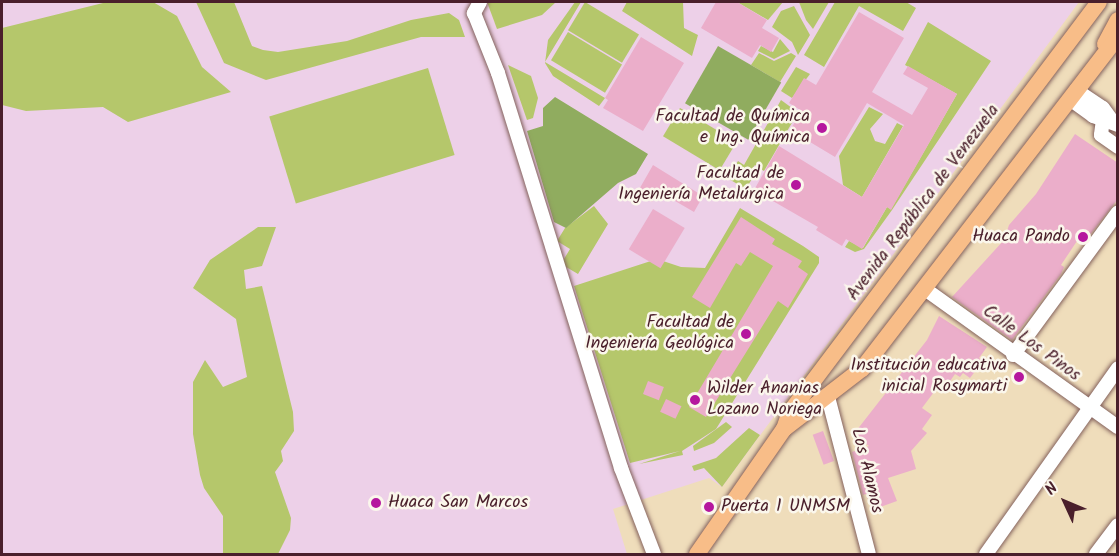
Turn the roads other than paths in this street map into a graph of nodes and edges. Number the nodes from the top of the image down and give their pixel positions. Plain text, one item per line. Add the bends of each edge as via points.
1 (480, 2) edge
2 (1099, 2) edge
3 (1118, 20) edge
4 (1118, 36) edge
5 (1092, 69) junction
6 (1073, 94) junction
7 (1111, 122) edge
8 (1118, 147) edge
9 (1118, 212) edge
10 (925, 289) junction
11 (848, 337) junction
12 (876, 352) junction
13 (1013, 355) junction
14 (1118, 368) edge
15 (828, 397) junction
16 (1090, 408) junction
17 (1118, 427) edge
18 (784, 429) junction
19 (1118, 525) edge
20 (654, 555) edge
21 (697, 555) edge
22 (869, 555) edge
23 (986, 555) edge
24 (1096, 555) edge

1 - 20 street via 474,13 498,73 621,468
2 - 11 main road, Avenida República de Venezuela
3 - 5 main road, Avenida República de Venezuela
4 - 5 main road, Avenida República de Venezuela
5 - 6 main road, Avenida República de Venezuela
6 - 7 street
6 - 10 main road, Avenida República de Venezuela
7 - 8 street via 1101,135
9 - 13 street
10 - 12 main road, Avenida República de Venezuela
10 - 13 street, Calle Los Pinos
11 - 12 main road via 847,344 855,355
11 - 18 main road, Avenida República de Venezuela via 790,412
12 - 15 main road, Avenida República de Venezuela via 858,373
13 - 16 street, Calle Los Pinos
14 - 16 street
15 - 18 main road, Avenida República de Venezuela
15 - 22 street, Los Alamos
16 - 17 street, Calle Los Pinos
16 - 23 street
18 - 21 main road, Avenida República de Venezuela
19 - 24 street

